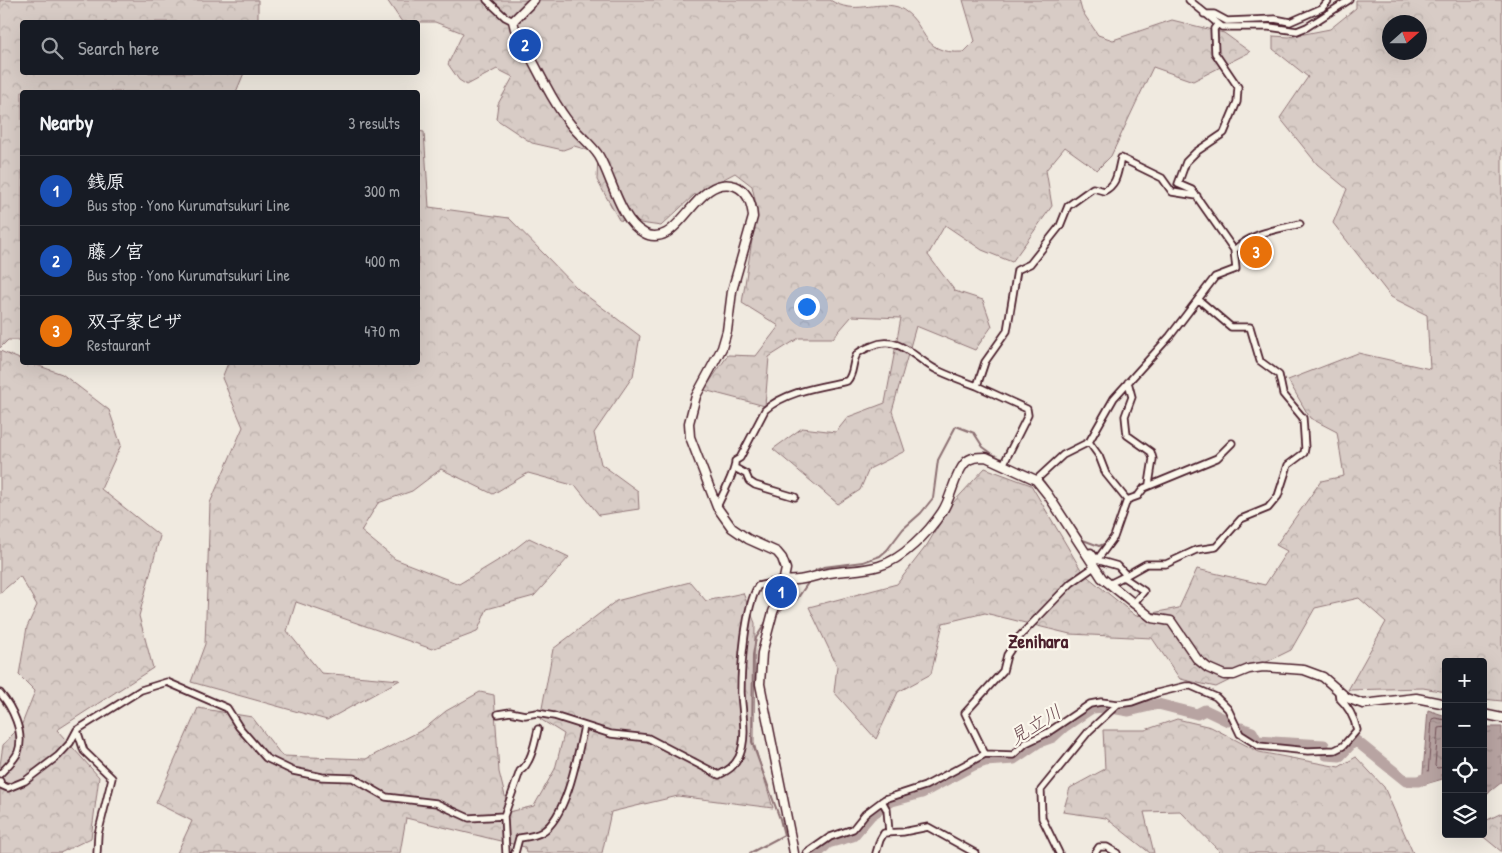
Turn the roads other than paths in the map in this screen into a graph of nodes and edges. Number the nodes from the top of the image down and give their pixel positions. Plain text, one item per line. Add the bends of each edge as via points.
1 (487, 0) edge
2 (534, 0) edge
3 (1189, 0) edge
4 (1349, 0) edge
5 (1328, 1) dead end
6 (1204, 14) junction
7 (513, 20) junction
8 (1217, 25) junction
9 (1197, 196) junction
10 (1300, 224) dead end
11 (1234, 250) junction
12 (1198, 299) junction
13 (1128, 382) junction
14 (976, 386) junction
15 (1089, 442) junction
16 (1232, 443) dead end
17 (1003, 465) junction
18 (735, 468) junction
19 (1036, 480) junction
20 (1149, 484) junction
21 (795, 496) dead end
22 (1127, 500) junction
23 (717, 507) junction
24 (1096, 563) junction
25 (1124, 576) junction
26 (784, 580) junction
27 (1110, 584) junction
28 (1133, 604) junction
29 (1338, 690) junction
30 (0, 693) edge
31 (1442, 703) edge
32 (1114, 707) junction
33 (498, 714) dead end
34 (1487, 715) edge
35 (1502, 718) edge
36 (584, 726) junction
37 (538, 729) dead end
38 (77, 730) junction
39 (985, 754) junction
40 (0, 774) edge
41 (0, 781) edge
42 (884, 804) junction
43 (504, 816) junction
44 (889, 832) junction
45 (97, 853) edge
46 (506, 853) edge
47 (515, 853) edge
48 (794, 853) edge
49 (807, 853) edge
50 (876, 853) edge
51 (975, 853) edge
52 (1058, 853) edge
53 (1095, 853) edge
54 (1117, 853) edge

1 - 7 street
2 - 7 main road
3 - 6 street
4 - 8 street via 1297,31 1269,27 1229,29
5 - 6 street via 1322,8 1290,22 1275,19 1227,21 1214,14
6 - 8 street
7 - 23 main road via 515,30 570,124 599,156 634,228 646,235 666,233 705,193 730,185 740,188 752,206 753,217 732,291 727,331 722,348 696,396 689,423 690,437
8 - 9 street via 1214,29 1215,53 1238,87 1237,102 1224,133 1186,162 1178,184
9 - 11 street
9 - 14 street via 1172,192 1162,178 1121,158 1116,182 1111,188 1104,191 1092,188 1080,195 1068,206 1060,226 1030,264 1017,270 1006,331 985,362
10 - 11 street via 1257,234
11 - 12 street via 1236,269 1215,277
12 - 13 street
12 - 25 street via 1231,327 1250,327 1260,361 1279,375 1283,394 1303,418 1304,453 1288,466 1278,496 1268,508 1241,519 1216,547 1196,550 1166,564 1146,564
13 - 15 street via 1114,398
13 - 20 street via 1132,397 1125,416 1127,435 1151,452
14 - 17 street via 1027,409 1028,415
14 - 18 street via 935,369 901,346 880,342 856,356 852,375 847,381 805,391 770,405 740,458 735,461
15 - 19 street via 1064,455
15 - 22 street via 1106,474
16 - 20 street via 1217,458
17 - 19 main road
17 - 26 main road via 986,457 966,462 941,514 894,560 798,582
18 - 21 street via 746,474 755,485
18 - 23 street
19 - 24 main road via 1085,553
20 - 22 street via 1138,496
22 - 24 street via 1114,537
23 - 26 main road via 732,528 777,552 786,569
24 - 25 street via 1118,566
24 - 27 main road
24 - 39 street via 1071,583 1019,637 1007,655 1003,672 965,713
25 - 27 street
25 - 28 street via 1144,591
26 - 36 street via 758,586 754,593 744,636 743,737 739,756 731,769 719,774 648,738 611,734
26 - 48 main road via 762,654 760,684
27 - 28 main road
28 - 29 main road via 1152,618 1171,621 1197,659 1224,675 1263,667 1311,672
29 - 31 main road via 1347,698 1363,704 1416,698
29 - 32 street via 1339,698 1346,704 1357,730 1335,750 1259,746 1240,734 1222,702 1191,686
30 - 40 street via 14,715 20,736 18,753
32 - 39 street via 1101,702 1090,704 1026,743 1013,755
32 - 52 street via 1089,731 1041,790 1042,818
33 - 36 street via 537,713
34 - 35 main road
36 - 47 street via 567,795 541,833 519,838
37 - 43 street
38 - 41 street via 58,756 25,781 8,788
38 - 43 street via 141,690 167,682 227,708 266,758 292,771 322,777 353,778 386,797 436,803 470,818
38 - 45 street via 84,751 112,778 98,834
39 - 42 street via 925,786 900,793
42 - 44 street
42 - 49 street via 865,814 853,829 830,837
43 - 46 street
44 - 50 street via 882,835
44 - 51 street via 931,828
53 - 54 street via 1099,847 1105,846

